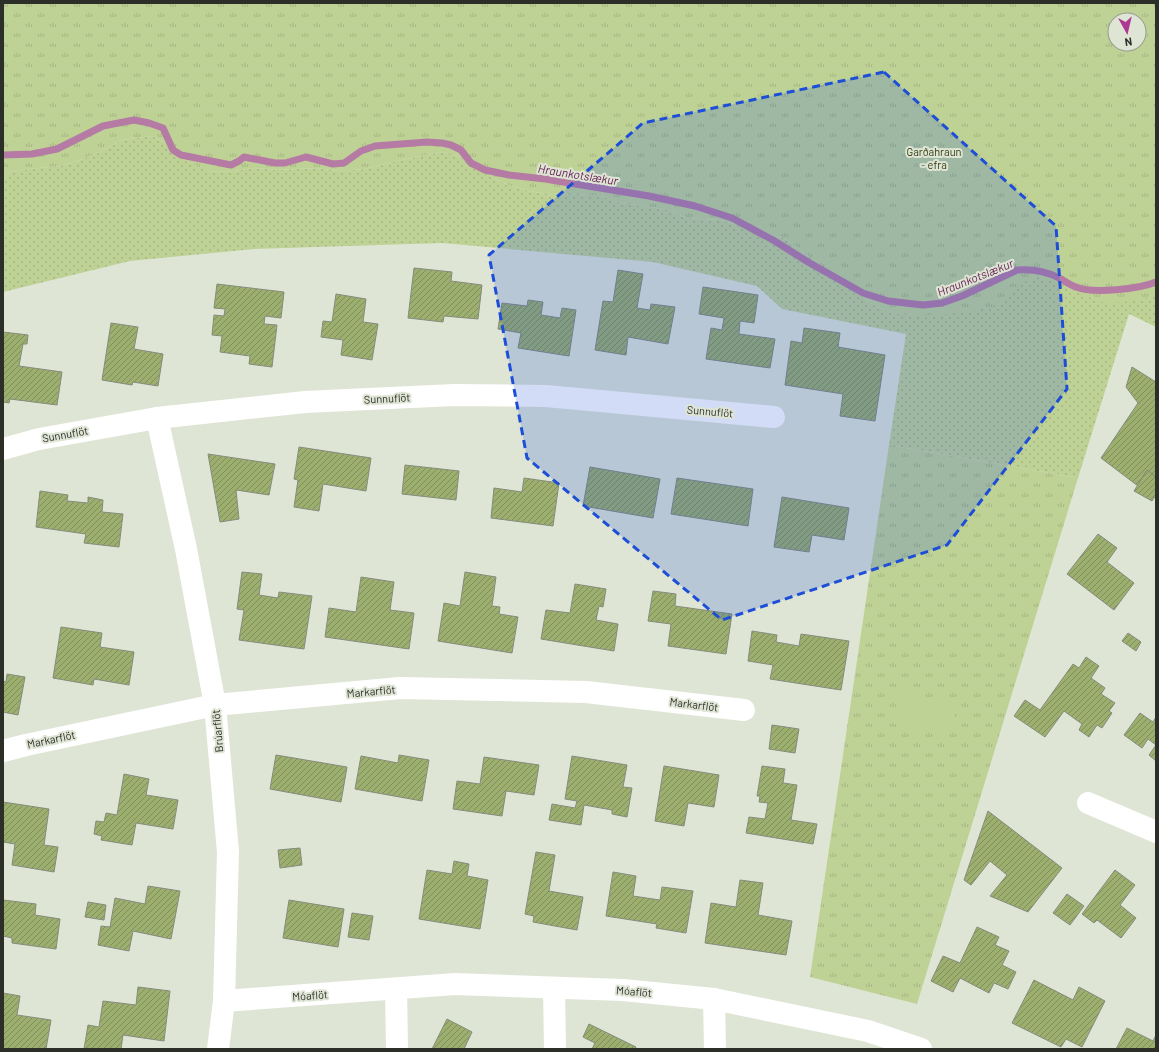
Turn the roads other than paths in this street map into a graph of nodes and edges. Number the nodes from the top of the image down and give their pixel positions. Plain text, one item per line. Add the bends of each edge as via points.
1 (774, 417) dead end
2 (157, 418) junction
3 (3, 449) edge
4 (215, 705) junction
5 (744, 710) dead end
6 (3, 752) edge
7 (1088, 803) dead end
8 (1156, 832) edge
9 (554, 988) junction
10 (396, 989) junction
11 (714, 1000) junction
12 (224, 1002) junction
13 (868, 1040) edge
14 (218, 1049) edge
15 (397, 1049) edge
16 (555, 1049) edge
17 (715, 1049) edge
18 (921, 1049) edge

1 - 2 street, Sunnuflöt via 546,396 454,395 305,402
2 - 3 street, Sunnuflöt via 39,439
2 - 4 street, Brúarflöt via 186,549
4 - 5 street, Markarflöt via 400,688 586,692
4 - 6 street, Markarflöt via 26,744
4 - 12 street, Brúarflöt via 228,852
7 - 8 street
9 - 10 street, Móaflöt via 455,984
9 - 11 street, Móaflöt via 623,990
9 - 16 street
10 - 12 street, Móaflöt
10 - 15 street
11 - 13 street, Móaflöt
11 - 17 street
12 - 14 street, Brúarflöt
13 - 18 street, Móaflöt

